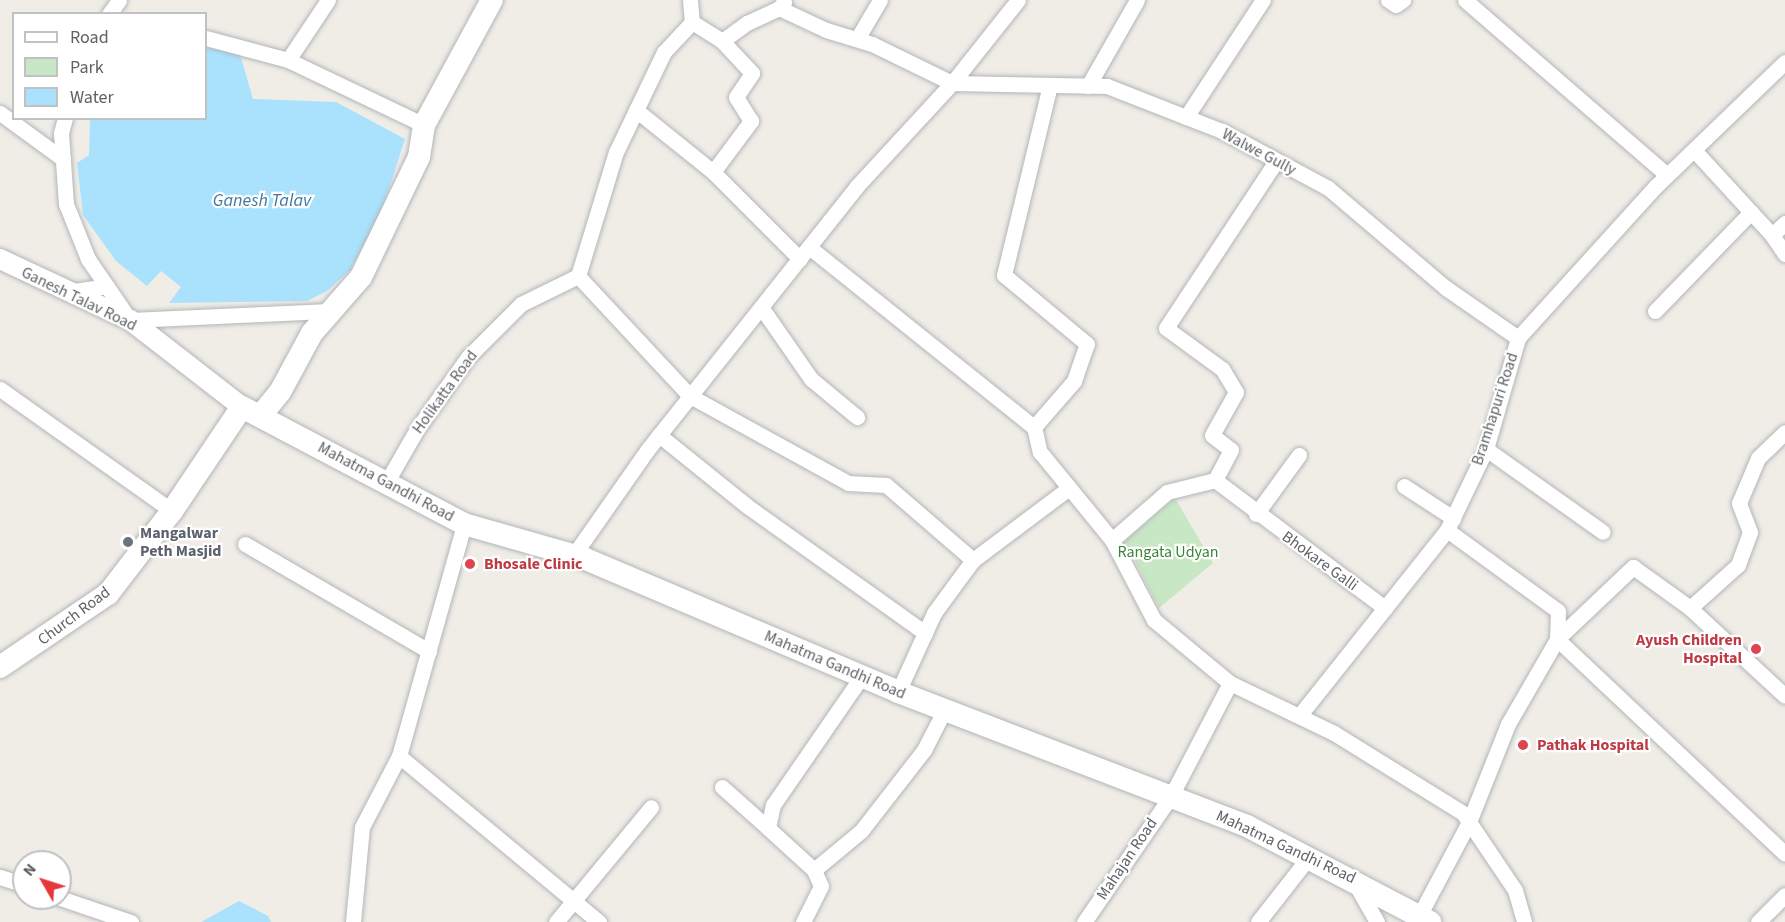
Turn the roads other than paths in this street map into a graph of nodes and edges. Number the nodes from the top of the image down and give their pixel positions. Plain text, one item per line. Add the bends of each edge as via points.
1 (328, 0) edge
2 (492, 0) edge
3 (690, 0) edge
4 (880, 0) edge
5 (1017, 0) edge
6 (1137, 0) edge
7 (1263, 0) edge
8 (1388, 0) edge
9 (1403, 0) edge
10 (1465, 0) edge
11 (782, 4) edge
12 (692, 22) junction
13 (207, 38) edge
14 (857, 39) junction
15 (722, 41) junction
16 (288, 60) junction
17 (1785, 62) edge
18 (952, 83) junction
19 (1050, 85) junction
20 (1088, 86) junction
21 (636, 110) junction
22 (0, 113) edge
23 (1186, 117) junction
24 (64, 120) edge
25 (424, 124) junction
26 (1694, 150) junction
27 (63, 159) junction
28 (1276, 161) junction
29 (713, 172) junction
30 (1667, 175) junction
31 (1751, 212) junction
32 (1785, 223) edge
33 (1772, 235) junction
34 (804, 253) junction
35 (1785, 255) edge
36 (0, 259) edge
37 (578, 276) junction
38 (107, 286) junction
39 (67, 292) junction
40 (761, 307) junction
41 (331, 311) junction
42 (1655, 311) dead end
43 (130, 320) junction
44 (1518, 338) junction
45 (0, 389) edge
46 (690, 396) junction
47 (252, 410) junction
48 (857, 417) dead end
49 (1034, 427) junction
50 (1785, 432) edge
51 (659, 435) junction
52 (1486, 449) junction
53 (1299, 455) dead end
54 (1215, 480) junction
55 (386, 483) junction
56 (1404, 486) dead end
57 (1069, 488) junction
58 (172, 512) junction
59 (1256, 514) junction
60 (464, 524) junction
61 (1450, 524) junction
62 (1603, 532) dead end
63 (1112, 540) junction
64 (245, 544) dead end
65 (573, 556) junction
66 (973, 560) junction
67 (1385, 608) junction
68 (1690, 608) junction
69 (925, 633) junction
70 (1557, 639) junction
71 (429, 651) junction
72 (0, 667) edge
73 (862, 676) junction
74 (1230, 683) junction
75 (898, 692) junction
76 (1785, 696) edge
77 (945, 710) junction
78 (1299, 716) junction
79 (399, 756) junction
80 (722, 787) dead end
81 (1171, 796) junction
82 (651, 807) dead end
83 (1469, 822) junction
84 (768, 828) junction
85 (1785, 854) edge
86 (1309, 857) junction
87 (814, 870) junction
88 (1353, 879) junction
89 (1785, 895) edge
90 (72, 902) edge
91 (573, 902) junction
92 (1425, 919) edge
93 (131, 922) edge
94 (353, 922) edge
95 (556, 922) edge
96 (599, 922) edge
97 (803, 922) edge
98 (1084, 922) edge
99 (1258, 922) edge
100 (1377, 922) edge
101 (1524, 922) edge
102 (1758, 922) edge

1 - 16 street
2 - 25 main road
3 - 12 street
4 - 14 street
5 - 18 street
6 - 20 street
7 - 23 street
8 - 9 street via 1396,5
10 - 30 street
11 - 14 street via 825,30
11 - 15 street
12 - 15 street
12 - 21 street via 664,52
13 - 16 street
14 - 18 street
15 - 29 street via 752,73 736,97 751,121
16 - 25 street
17 - 26 street, Bramhapuri Road
18 - 19 street, Walwe Gully
18 - 34 street via 857,186
19 - 20 street, Walwe Gully
19 - 49 street via 1004,275 1087,344 1074,381
20 - 23 street, Walwe Gully via 1107,86
21 - 29 street
21 - 37 street via 616,152
22 - 27 street
23 - 28 street, Walwe Gully
24 - 27 street
25 - 41 main road, Church Road via 419,157 384,233 361,277
26 - 30 street, Bramhapuri Road
26 - 31 street
27 - 38 street via 66,204 88,259
28 - 44 street, Walwe Gully via 1328,188 1446,288
28 - 54 street via 1166,328 1222,369 1236,392 1212,435 1231,450
29 - 34 street
30 - 44 street, Bramhapuri Road
31 - 33 street
31 - 42 street
32 - 33 street
33 - 35 street
34 - 40 street
34 - 49 street
36 - 39 street, Ganesh Talav Road
37 - 46 street
37 - 55 street, Holikatta Road via 521,304 468,357 417,429
38 - 39 street
38 - 43 street
39 - 43 street, Ganesh Talav Road
40 - 46 street
40 - 48 street via 811,379
41 - 43 street
41 - 47 main road, Church Road via 312,333 280,392
43 - 47 street, Ganesh Talav Road
44 - 52 street, Bramhapuri Road
45 - 58 street
46 - 51 street
46 - 66 street via 848,483 886,485
47 - 55 main road, Mahatma Gandhi Road
47 - 58 main road, Church Road
49 - 57 street via 1040,452
50 - 68 street via 1758,458 1739,503 1750,532 1738,565
51 - 65 street
51 - 69 street via 747,506
52 - 61 street, Bramhapuri Road
52 - 62 street
53 - 59 street
54 - 59 street, Bhokare Galli
54 - 63 street via 1167,492
55 - 60 main road, Mahatma Gandhi Road
56 - 61 street
57 - 63 street
57 - 66 street
58 - 72 main road, Church Road via 108,594
59 - 67 street, Bhokare Galli
60 - 65 main road, Mahatma Gandhi Road
60 - 71 street
61 - 67 street, Bramhapuri Road
61 - 70 street via 1558,611
63 - 74 street via 1154,620
64 - 71 street
65 - 73 main road, Mahatma Gandhi Road
66 - 69 street via 934,613
67 - 78 street, Bramhapuri Road
68 - 70 street via 1633,567
68 - 76 street
69 - 75 street
70 - 83 street via 1508,724
70 - 85 street
71 - 79 street
73 - 75 main road, Mahatma Gandhi Road
73 - 84 street via 773,806
74 - 78 street
74 - 81 street, Mahajan Road
75 - 77 main road, Mahatma Gandhi Road
77 - 81 main road, Mahatma Gandhi Road
77 - 87 street via 924,750 861,831
78 - 83 street via 1334,733 1463,813
79 - 91 street
79 - 94 street via 362,826
80 - 84 street
81 - 86 main road, Mahatma Gandhi Road via 1247,826
81 - 98 street, Mahajan Road
82 - 91 street
83 - 92 street
83 - 101 street via 1515,890
84 - 87 street
86 - 88 main road, Mahatma Gandhi Road
86 - 99 street
87 - 97 street via 821,886
88 - 92 main road, Mahatma Gandhi Road
88 - 100 street
89 - 102 street
90 - 93 street
91 - 95 street
91 - 96 street

